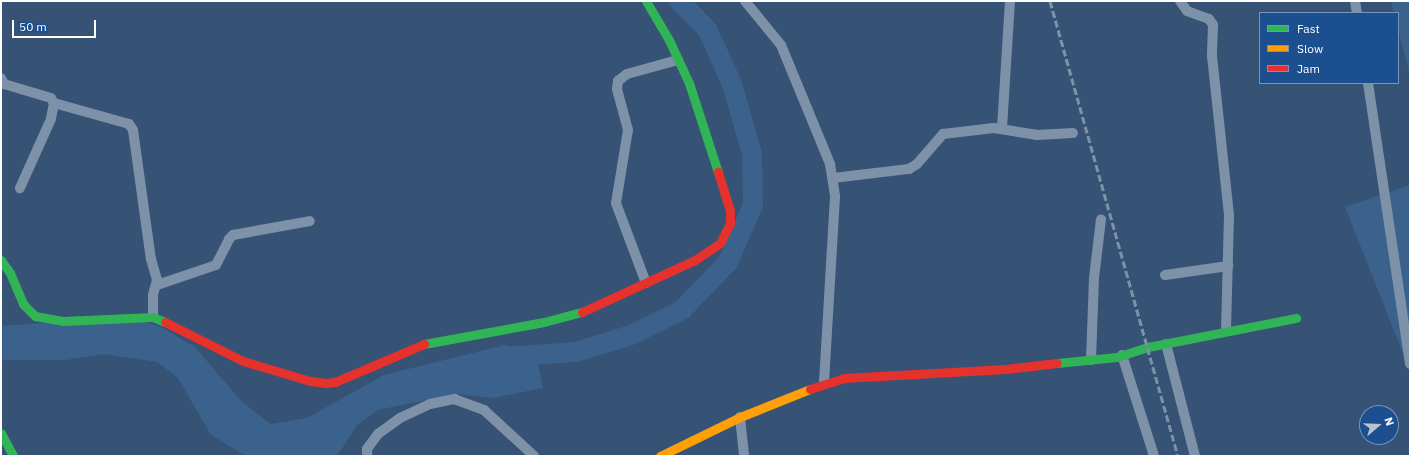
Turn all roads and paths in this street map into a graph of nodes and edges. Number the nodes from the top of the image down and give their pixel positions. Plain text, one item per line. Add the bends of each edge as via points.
1 (646, 1) edge
2 (745, 1) edge
3 (1010, 1) edge
4 (1180, 1) edge
5 (1355, 1) edge
6 (1357, 12) edge
7 (678, 60) junction
8 (1, 78) edge
9 (1368, 84) edge
10 (54, 103) junction
11 (1002, 128) junction
12 (1073, 133) dead end
13 (833, 178) junction
14 (20, 188) dead end
15 (1101, 219) dead end
16 (310, 221) dead end
17 (1, 260) edge
18 (1228, 266) junction
19 (1164, 275) dead end
20 (646, 283) junction
21 (157, 284) junction
22 (153, 317) junction
23 (1296, 318) dead end
24 (1226, 331) junction
25 (1166, 344) junction
26 (1122, 355) junction
27 (1091, 360) junction
28 (1410, 364) edge
29 (824, 383) junction
30 (740, 417) junction
31 (1, 433) edge
32 (13, 456) edge
33 (367, 456) edge
34 (534, 456) edge
35 (660, 456) edge
36 (744, 456) edge
37 (1154, 456) edge
38 (1195, 456) edge

1 - 7 street
2 - 13 street via 781,45 823,146
3 - 11 street
4 - 18 street via 1188,11 1209,19 1213,25 1212,56 1229,216
5 - 6 street
7 - 20 street via 627,74 618,81 617,88 628,130 616,202
7 - 20 street via 730,211 730,223 726,234 712,250
8 - 10 street via 4,84 51,98
9 - 28 street
10 - 14 street via 51,119
10 - 21 street via 128,124 133,130
11 - 12 street via 1037,136
11 - 13 street via 943,134 917,164 908,170
13 - 29 street via 835,197 832,266
15 - 27 street via 1094,278
16 - 21 street via 233,235 216,265
17 - 22 street via 10,273 23,304 35,316 63,321
18 - 19 street
18 - 24 street
20 - 22 street via 583,312 544,322 431,341 336,382 326,383 310,381 243,361 189,332
21 - 22 street via 153,295
23 - 24 street
24 - 25 street
25 - 26 street
25 - 38 street
26 - 27 street
26 - 37 street
27 - 29 street via 955,373 844,378
29 - 30 street
30 - 35 street
30 - 36 street
31 - 32 street
33 - 34 street via 371,441 394,422 430,404 454,398 484,410

